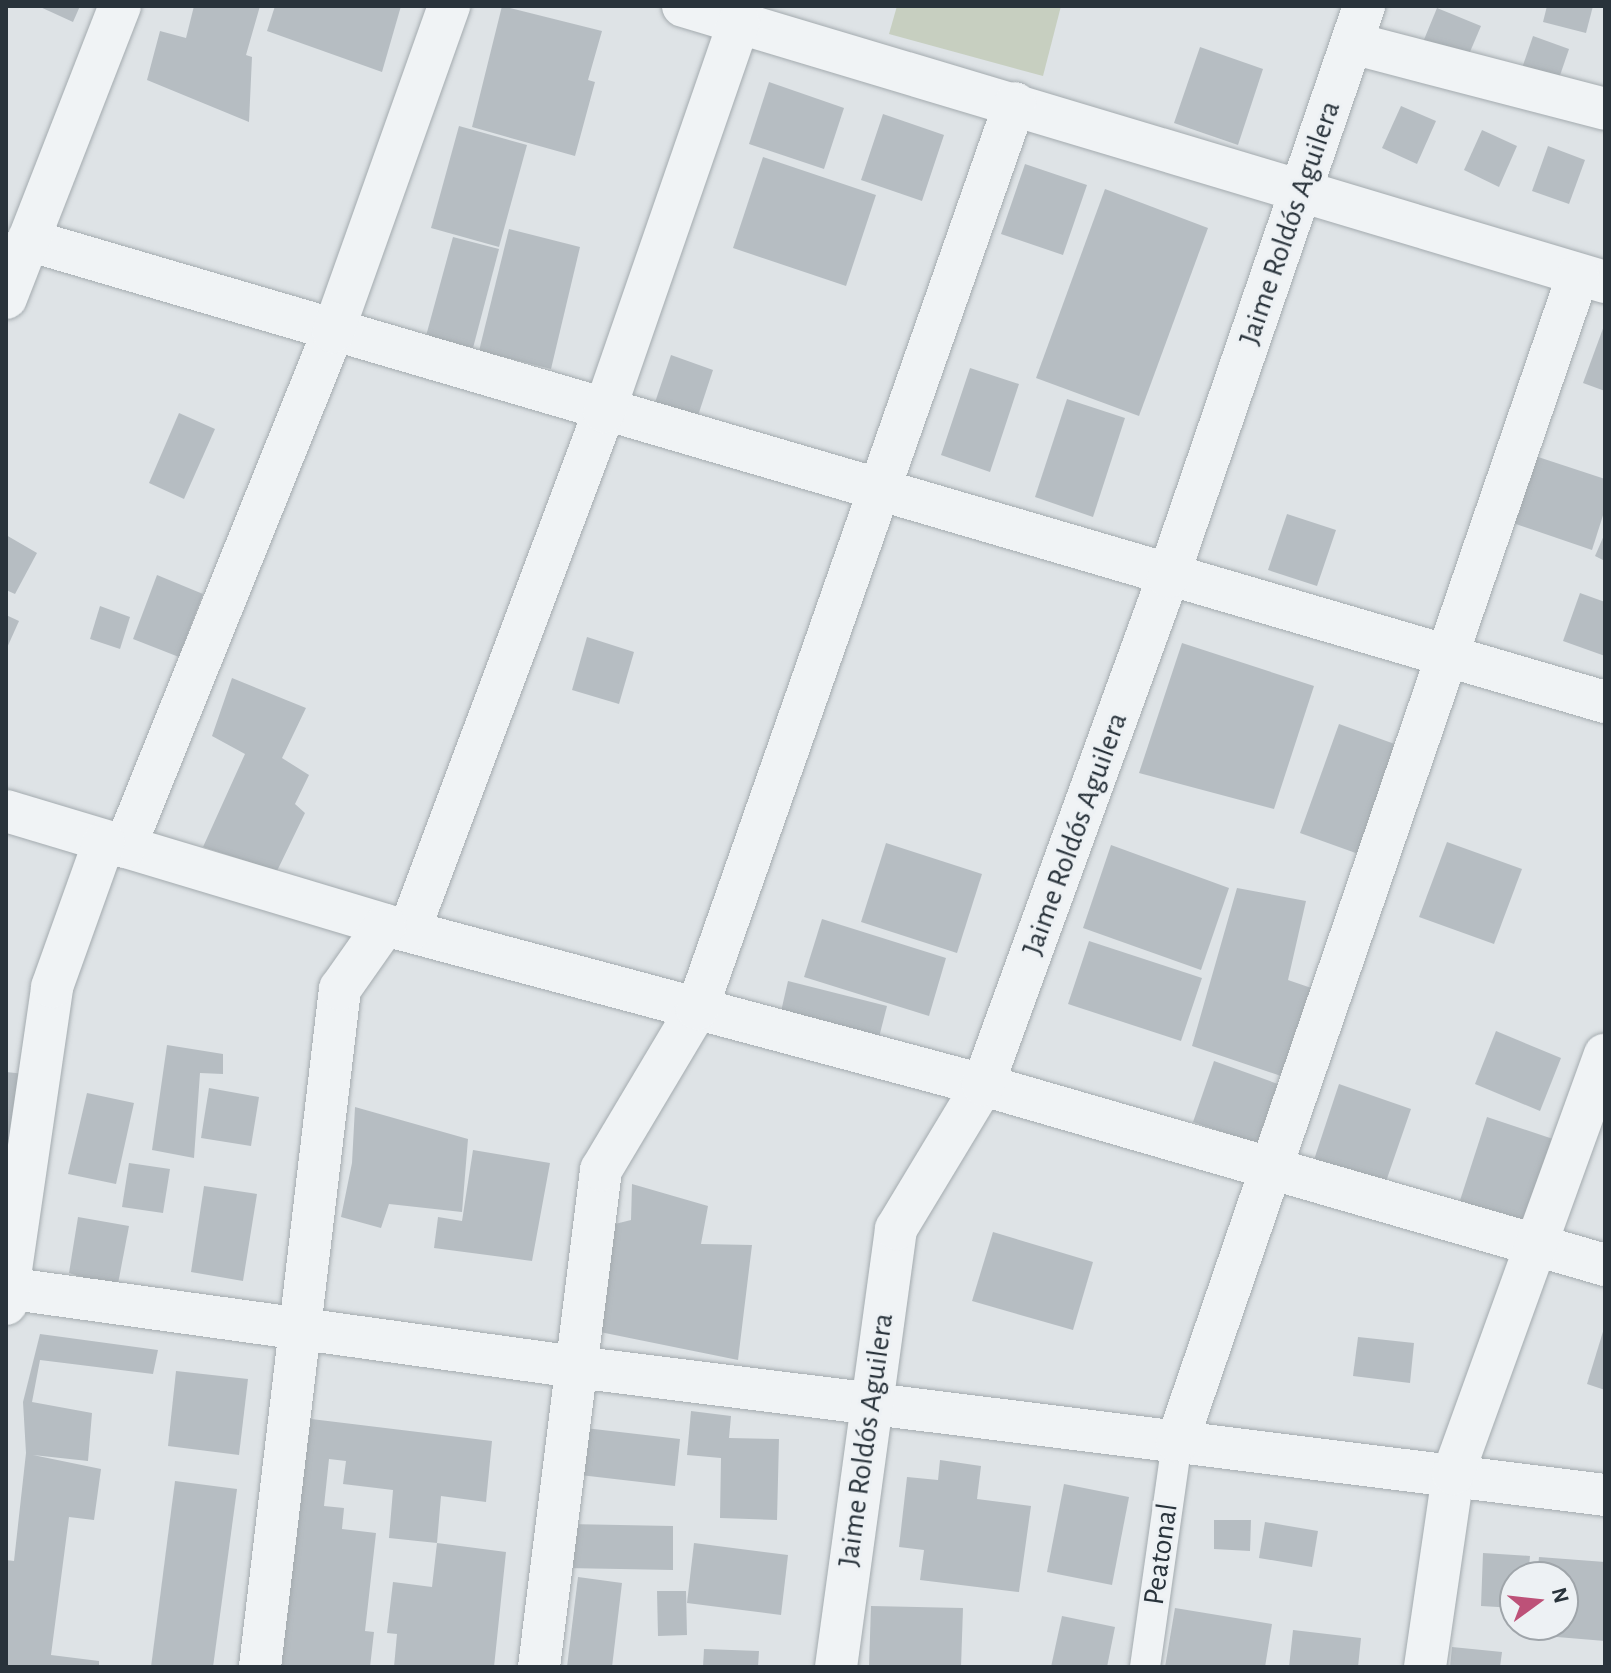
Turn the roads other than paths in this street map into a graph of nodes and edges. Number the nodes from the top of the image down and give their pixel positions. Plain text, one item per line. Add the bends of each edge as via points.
1 (120, 6) edge
2 (449, 6) edge
3 (683, 6) edge
4 (739, 23) junction
5 (1358, 24) edge
6 (1015, 103) junction
7 (1605, 109) edge
8 (1302, 192) junction
9 (28, 240) junction
10 (1592, 278) edge
11 (6, 298) edge
12 (333, 332) junction
13 (604, 412) junction
14 (876, 491) junction
15 (1168, 577) junction
16 (1445, 657) junction
17 (1605, 702) edge
18 (6, 811) edge
19 (115, 844) junction
20 (397, 928) junction
21 (697, 1009) junction
22 (1605, 1055) edge
23 (983, 1085) junction
24 (1270, 1169) junction
25 (1538, 1245) junction
26 (1605, 1265) edge
27 (7, 1293) edge
28 (302, 1332) junction
29 (576, 1367) junction
30 (869, 1403) junction
31 (1177, 1442) junction
32 (1453, 1474) junction
33 (1605, 1495) edge
34 (260, 1667) edge
35 (539, 1667) edge
36 (836, 1667) edge
37 (1145, 1667) edge
38 (1425, 1667) edge

1 - 9 street
2 - 12 street
3 - 4 street
4 - 6 street
4 - 13 street
5 - 7 street
5 - 8 street, Jaime Roldós Aguilera
6 - 8 street
6 - 14 street
8 - 10 street
8 - 15 street, Jaime Roldós Aguilera
9 - 11 street
9 - 12 street
10 - 16 street
12 - 13 street
12 - 19 street
13 - 14 street
13 - 20 street
14 - 15 street
14 - 21 street
15 - 16 street
15 - 23 street, Jaime Roldós Aguilera
16 - 17 street
16 - 24 street
18 - 19 street
19 - 20 street
19 - 27 street via 52,987
20 - 21 street
20 - 28 street via 340,989
21 - 23 street
21 - 29 street via 601,1170
22 - 25 street
23 - 24 street
23 - 30 street, Jaime Roldós Aguilera via 896,1229
24 - 25 street
24 - 31 street
25 - 26 street
25 - 32 street
27 - 28 street
28 - 29 street
28 - 34 street
29 - 30 street
29 - 35 street
30 - 31 street
30 - 36 street, Jaime Roldós Aguilera
31 - 32 street
31 - 37 street, Peatonal
32 - 33 street
32 - 38 street

